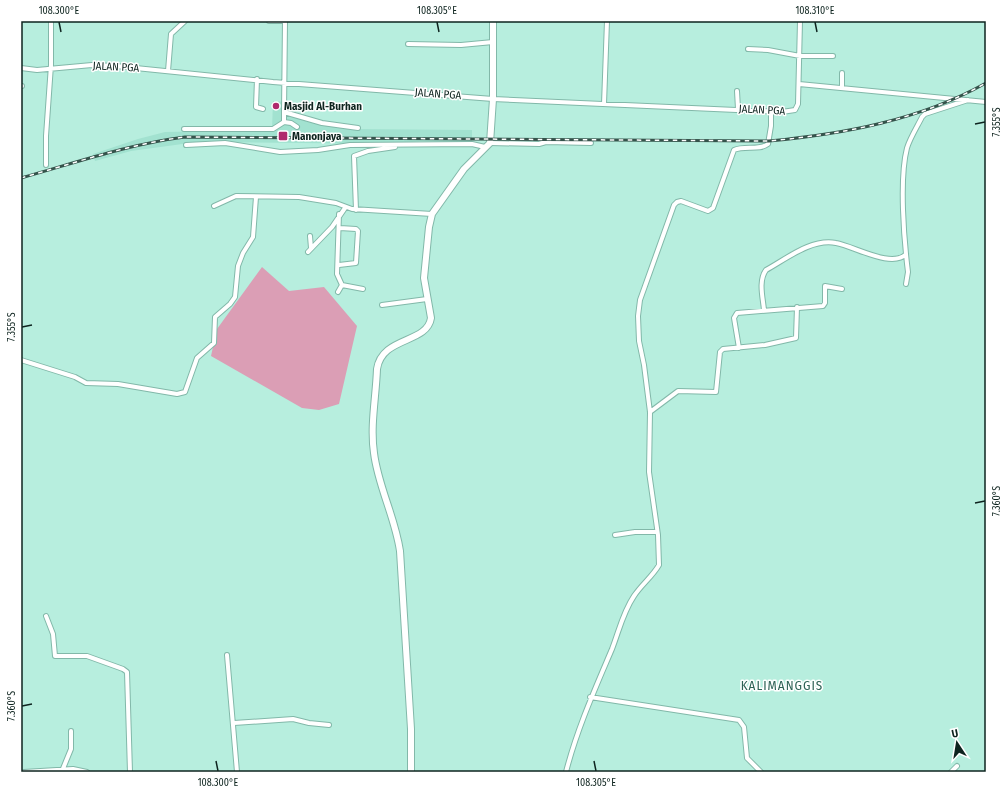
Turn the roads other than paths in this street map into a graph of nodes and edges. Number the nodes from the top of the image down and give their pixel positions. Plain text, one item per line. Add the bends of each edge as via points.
1 (51, 21) edge
2 (186, 21) edge
3 (269, 21) edge
4 (285, 21) edge
5 (493, 21) edge
6 (607, 21) edge
7 (800, 21) edge
8 (493, 42) junction
9 (408, 44) dead end
10 (748, 49) dead end
11 (800, 56) junction
12 (834, 56) dead end
13 (21, 68) edge
14 (53, 69) junction
15 (168, 71) junction
16 (842, 73) dead end
17 (257, 79) junction
18 (284, 83) junction
19 (799, 84) junction
20 (842, 87) junction
21 (737, 91) dead end
22 (493, 99) junction
23 (968, 100) junction
24 (986, 102) edge
25 (604, 104) junction
26 (263, 109) dead end
27 (738, 109) junction
28 (771, 111) junction
29 (284, 112) junction
30 (284, 122) junction
31 (297, 127) dead end
32 (358, 128) dead end
33 (184, 129) dead end
34 (592, 143) dead end
35 (186, 145) dead end
36 (399, 145) junction
37 (488, 145) junction
38 (46, 165) dead end
39 (256, 197) junction
40 (214, 206) dead end
41 (345, 208) junction
42 (356, 210) junction
43 (339, 214) junction
44 (432, 214) junction
45 (340, 228) junction
46 (310, 236) dead end
47 (906, 254) junction
48 (339, 265) junction
49 (906, 284) dead end
50 (342, 285) junction
51 (363, 289) dead end
52 (842, 289) dead end
53 (338, 292) dead end
54 (427, 299) junction
55 (382, 305) dead end
56 (797, 307) junction
57 (764, 310) junction
58 (739, 348) junction
59 (21, 360) edge
60 (650, 412) junction
61 (657, 532) junction
62 (615, 535) dead end
63 (46, 616) dead end
64 (227, 655) dead end
65 (590, 697) junction
66 (234, 723) junction
67 (329, 724) dead end
68 (71, 731) dead end
69 (957, 766) dead end
70 (62, 771) edge
71 (24, 772) edge
72 (87, 772) edge
73 (130, 772) edge
74 (238, 772) edge
75 (411, 772) edge
76 (566, 772) edge
77 (761, 772) edge
78 (951, 772) edge

1 - 14 street
2 - 15 street via 171,34
3 - 4 street
4 - 18 street
5 - 8 main road
6 - 25 street
7 - 11 street
8 - 9 street via 461,45
8 - 22 main road
10 - 11 street
11 - 12 street
11 - 19 street
13 - 14 street, JALAN PGA
14 - 15 street, JALAN PGA via 98,65
14 - 38 street via 46,136
15 - 17 street, JALAN PGA
16 - 20 street
17 - 18 street, JALAN PGA
17 - 26 street via 256,107
18 - 22 street, JALAN PGA
18 - 29 street
19 - 20 street
19 - 28 street, JALAN PGA via 797,109
20 - 23 street
21 - 27 street
22 - 25 street, JALAN PGA
22 - 37 main road
23 - 24 street
23 - 47 street via 925,114 907,147 904,162
25 - 27 street, JALAN PGA
27 - 28 street, JALAN PGA
28 - 60 street via 768,144 760,148 746,147 734,150 713,208 708,211 681,201 674,205 640,300 639,341
29 - 30 street
29 - 32 street via 315,121
30 - 31 street
30 - 33 street via 273,129
34 - 37 street
35 - 36 street via 225,143 280,152 318,150 350,144
36 - 37 street
36 - 42 street via 354,156
37 - 44 main road via 464,169
39 - 40 street via 234,197
39 - 41 street via 312,198 336,203
39 - 59 street via 253,237 238,266 234,297 215,317 214,343 197,358 185,392 177,394 109,382 86,383
41 - 42 street
41 - 43 street
42 - 44 street
43 - 45 street
43 - 46 street via 332,227 310,250
44 - 54 main road via 425,259 424,282
45 - 48 street
45 - 48 street via 358,231 356,263
47 - 49 street
47 - 57 street via 902,258 892,260 834,242 804,248 764,273
48 - 50 street via 337,274
50 - 51 street
50 - 53 street
52 - 56 street via 826,286 824,306
54 - 55 street
54 - 75 main road via 430,324 422,332 387,349 378,361 373,436 376,467 397,531 400,550
56 - 57 street
56 - 58 street via 796,338
57 - 58 street via 739,312 735,315
58 - 60 street via 725,348 720,351 716,392 678,391
60 - 61 street via 649,472
61 - 62 street
61 - 65 street via 659,565 634,596
63 - 73 street via 53,634 55,656 93,658 126,672
64 - 66 street
65 - 76 street
65 - 77 street via 739,720 744,727 747,758
66 - 67 street via 293,719
66 - 74 street
68 - 70 street via 72,746
69 - 78 street
70 - 71 street
70 - 72 street via 73,769

